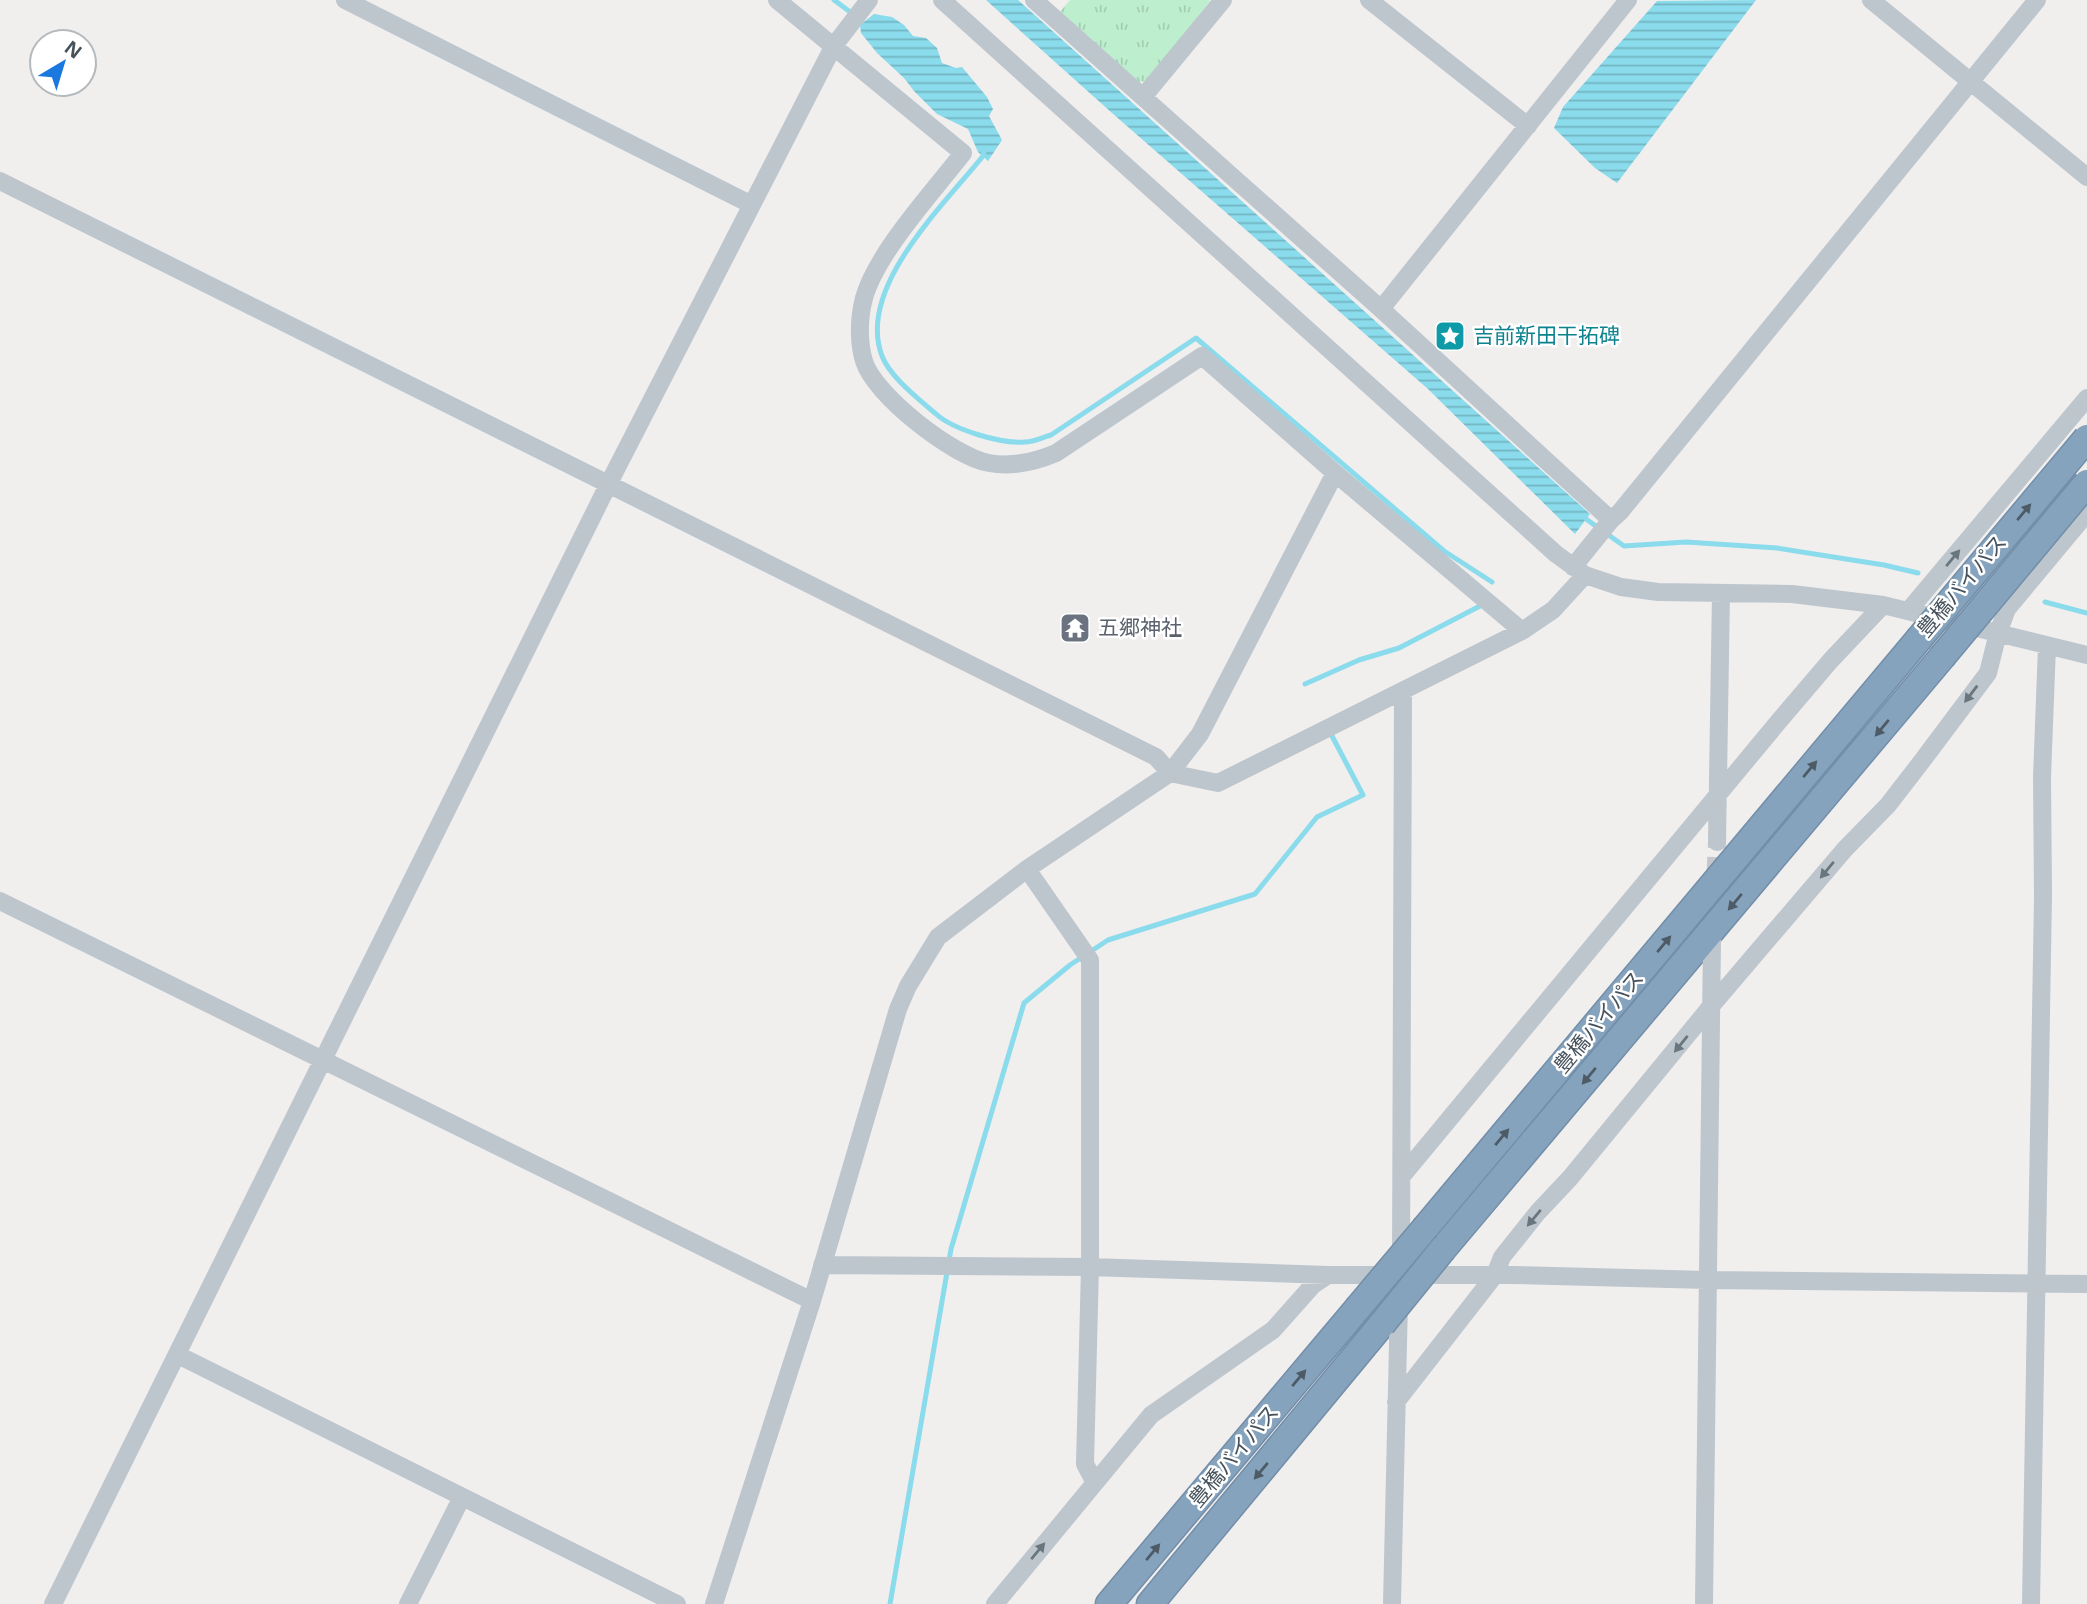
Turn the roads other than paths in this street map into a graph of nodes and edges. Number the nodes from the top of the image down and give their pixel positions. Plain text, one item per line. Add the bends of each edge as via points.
1 (345, 0) edge
2 (777, 0) edge
3 (869, 0) edge
4 (943, 0) edge
5 (1034, 0) edge
6 (1223, 0) edge
7 (1369, 0) edge
8 (1628, 0) edge
9 (1871, 0) edge
10 (2037, 0) edge
11 (832, 47) junction
12 (1970, 82) junction
13 (1143, 97) junction
14 (1528, 126) junction
15 (2087, 177) edge
16 (0, 181) edge
17 (752, 205) junction
18 (1381, 309) junction
19 (2087, 398) edge
20 (2087, 438) edge
21 (1335, 473) junction
22 (2087, 483) edge
23 (608, 484) junction
24 (2087, 513) edge
25 (1610, 522) junction
26 (1579, 571) junction
27 (1721, 593) junction
28 (1883, 605) junction
29 (1909, 610) junction
30 (1522, 631) junction
31 (1998, 633) junction
32 (2047, 646) junction
33 (2087, 655) edge
34 (1403, 692) junction
35 (1170, 773) junction
36 (1718, 796) junction
37 (1717, 842) tunnel mouth
38 (1027, 869) junction
39 (0, 901) edge
40 (1712, 939) tunnel mouth
41 (1712, 1005) junction
42 (323, 1061) junction
43 (1402, 1176) junction
44 (822, 1265) junction
45 (1090, 1267) junction
46 (1328, 1275) junction
47 (1400, 1275) junction
48 (1495, 1275) junction
49 (1708, 1280) junction
50 (2036, 1283) junction
51 (2087, 1284) edge
52 (812, 1301) junction
53 (178, 1355) junction
54 (1396, 1402) junction
55 (1095, 1483) junction
56 (462, 1497) junction
57 (53, 1604) edge
58 (408, 1604) edge
59 (677, 1604) edge
60 (714, 1604) edge
61 (995, 1604) edge
62 (1109, 1604) edge
63 (1150, 1604) edge
64 (1392, 1604) edge
65 (1704, 1604) edge
66 (2031, 1604) edge

1 - 17 street
2 - 11 street
3 - 11 street
4 - 26 street
5 - 13 street
6 - 13 street
7 - 14 street
8 - 14 street
9 - 12 street
10 - 12 street
11 - 17 street
11 - 21 street via 963,153 889,248 864,297 859,327 864,362 901,410 949,444 988,463 1035,461 1056,453 1202,356
12 - 15 street
12 - 25 street
13 - 18 street
14 - 18 street
16 - 23 street
17 - 23 street
18 - 25 street
29 -> 19 street
62 -> 20 highway, 豊橋バイパス, bridge
21 - 30 street
21 - 35 street via 1200,734
22 -> 63 highway, 豊橋バイパス, bridge
23 - 35 street via 1156,757
23 - 42 street
24 - 31 street via 2007,609
25 - 26 street
26 - 27 street via 1621,587
26 - 30 street via 1553,610
27 - 28 street via 1792,594
27 - 36 street
28 - 29 street
28 - 36 street
29 - 31 street
30 - 34 street
31 - 32 street
31 -> 41 street via 1988,673 1922,761
32 - 33 street
32 - 50 street
34 - 35 street via 1217,783
34 - 43 street
35 - 38 street
36 - 37 street
36 - 43 street
38 - 44 street via 938,937 908,986
38 - 45 street via 1087,955
39 - 42 street
40 - 41 street
41 -> 48 street via 1538,1212 1502,1257
41 - 49 street
42 - 52 street
42 - 53 street
43 - 47 street
44 - 45 street
44 - 52 street
45 - 46 street
45 - 55 street via 1085,1464
46 - 47 street
46 - 55 street via 1313,1285 1273,1330 1150,1415
47 - 48 street
47 - 54 street
48 - 49 street
48 - 54 street
49 - 50 street
49 - 65 street
50 - 51 street
50 - 66 street
52 - 60 street
53 - 56 street
53 - 57 street
54 - 64 street
61 -> 55 street
56 - 58 street
56 - 59 street

